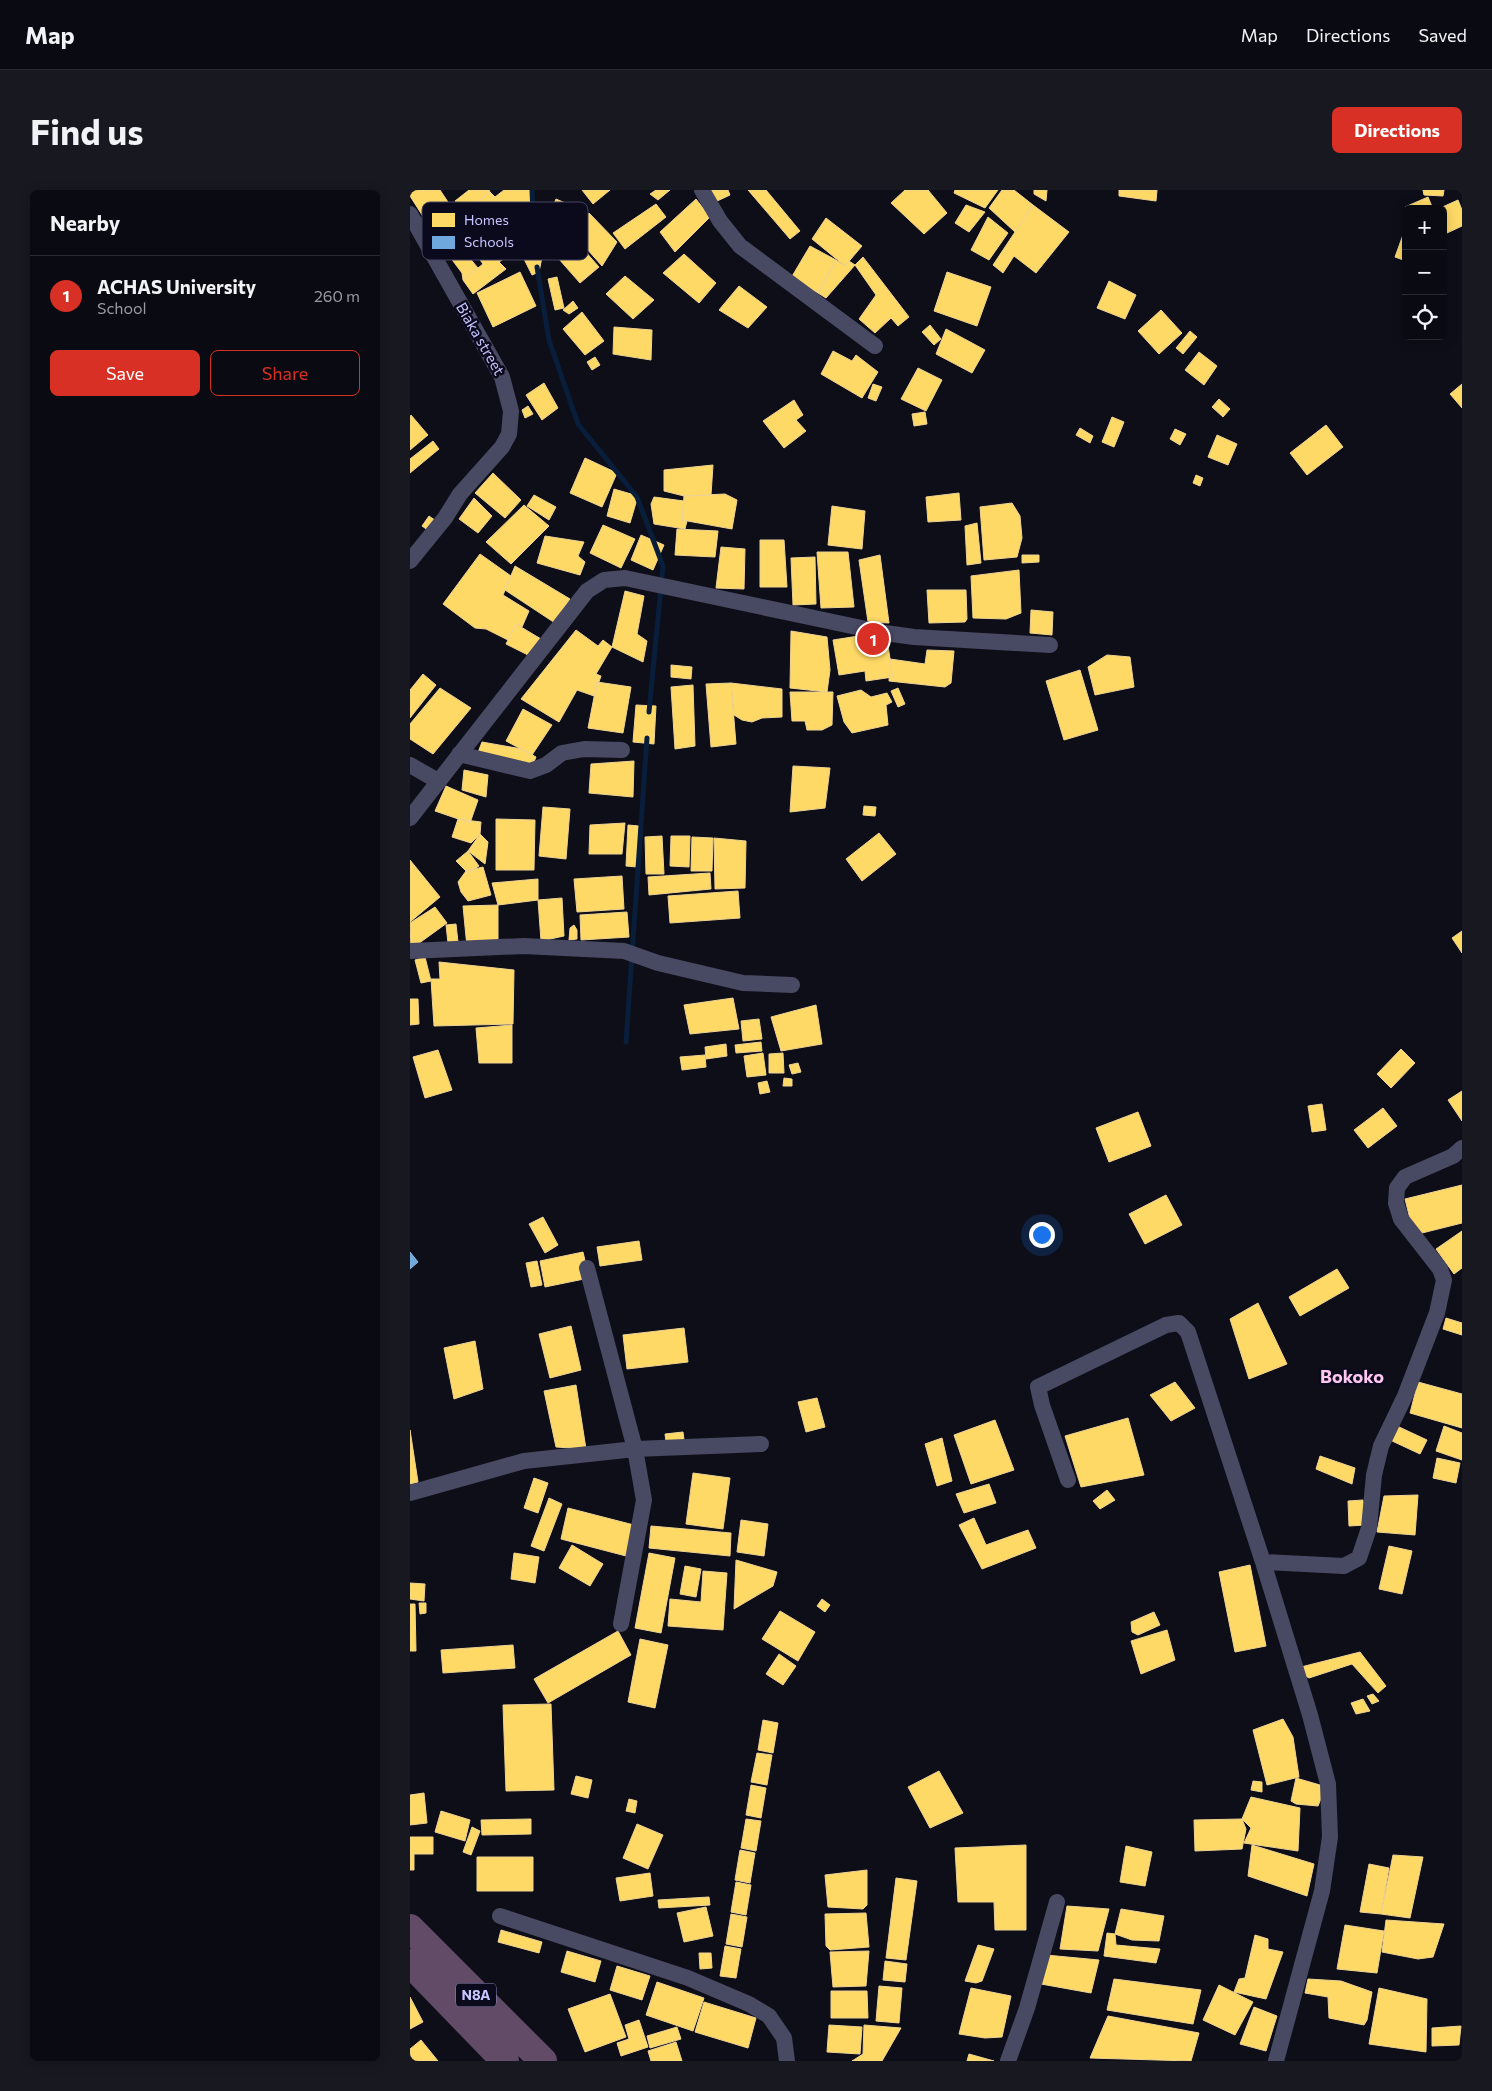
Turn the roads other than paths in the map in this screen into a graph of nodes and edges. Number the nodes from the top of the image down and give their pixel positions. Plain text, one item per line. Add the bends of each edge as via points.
1 (702, 190) edge
2 (410, 214) edge
3 (422, 235) edge
4 (436, 260) edge
5 (875, 346) dead end
6 (412, 552) edge
7 (1050, 645) dead end
8 (622, 750) dead end
9 (459, 754) junction
10 (410, 765) edge
11 (438, 782) junction
12 (410, 818) edge
13 (410, 951) edge
14 (792, 985) dead end
15 (1462, 1148) edge
16 (587, 1268) dead end
17 (761, 1444) dead end
18 (635, 1449) junction
19 (1068, 1480) dead end
20 (410, 1493) edge
21 (1263, 1562) junction
22 (621, 1624) dead end
23 (1057, 1902) dead end
24 (500, 1916) dead end
25 (410, 1928) edge
26 (410, 1964) edge
27 (506, 2061) edge
28 (543, 2061) edge
29 (788, 2061) edge
30 (1008, 2061) edge
31 (1276, 2061) edge

1 - 5 street via 720,222 740,246
2 - 3 street, Biaka street
4 - 6 street, Biaka street via 502,377 511,411 509,434 502,448 460,494 445,518
7 - 9 street via 885,633 624,578 604,580 587,591
8 - 9 street via 584,749 562,753 546,766 530,771
9 - 11 street
10 - 11 street
11 - 12 street
13 - 14 street via 524,946 624,951 743,984
15 - 21 street via 1452,1156 1405,1177 1397,1188 1396,1203 1401,1219 1440,1269 1444,1280 1434,1322 1381,1446 1374,1475 1369,1528 1359,1558 1344,1566
16 - 18 street
17 - 18 street
18 - 20 street via 524,1461
18 - 22 street via 644,1500
19 - 21 street via 1038,1387 1166,1325 1179,1323 1188,1332
21 - 31 street via 1328,1784 1330,1837 1322,1891
23 - 30 street via 1027,2008
24 - 29 street via 688,1978 749,2004 769,2016 784,2038
25 - 28 highway, N8A
26 - 27 highway, N8A

